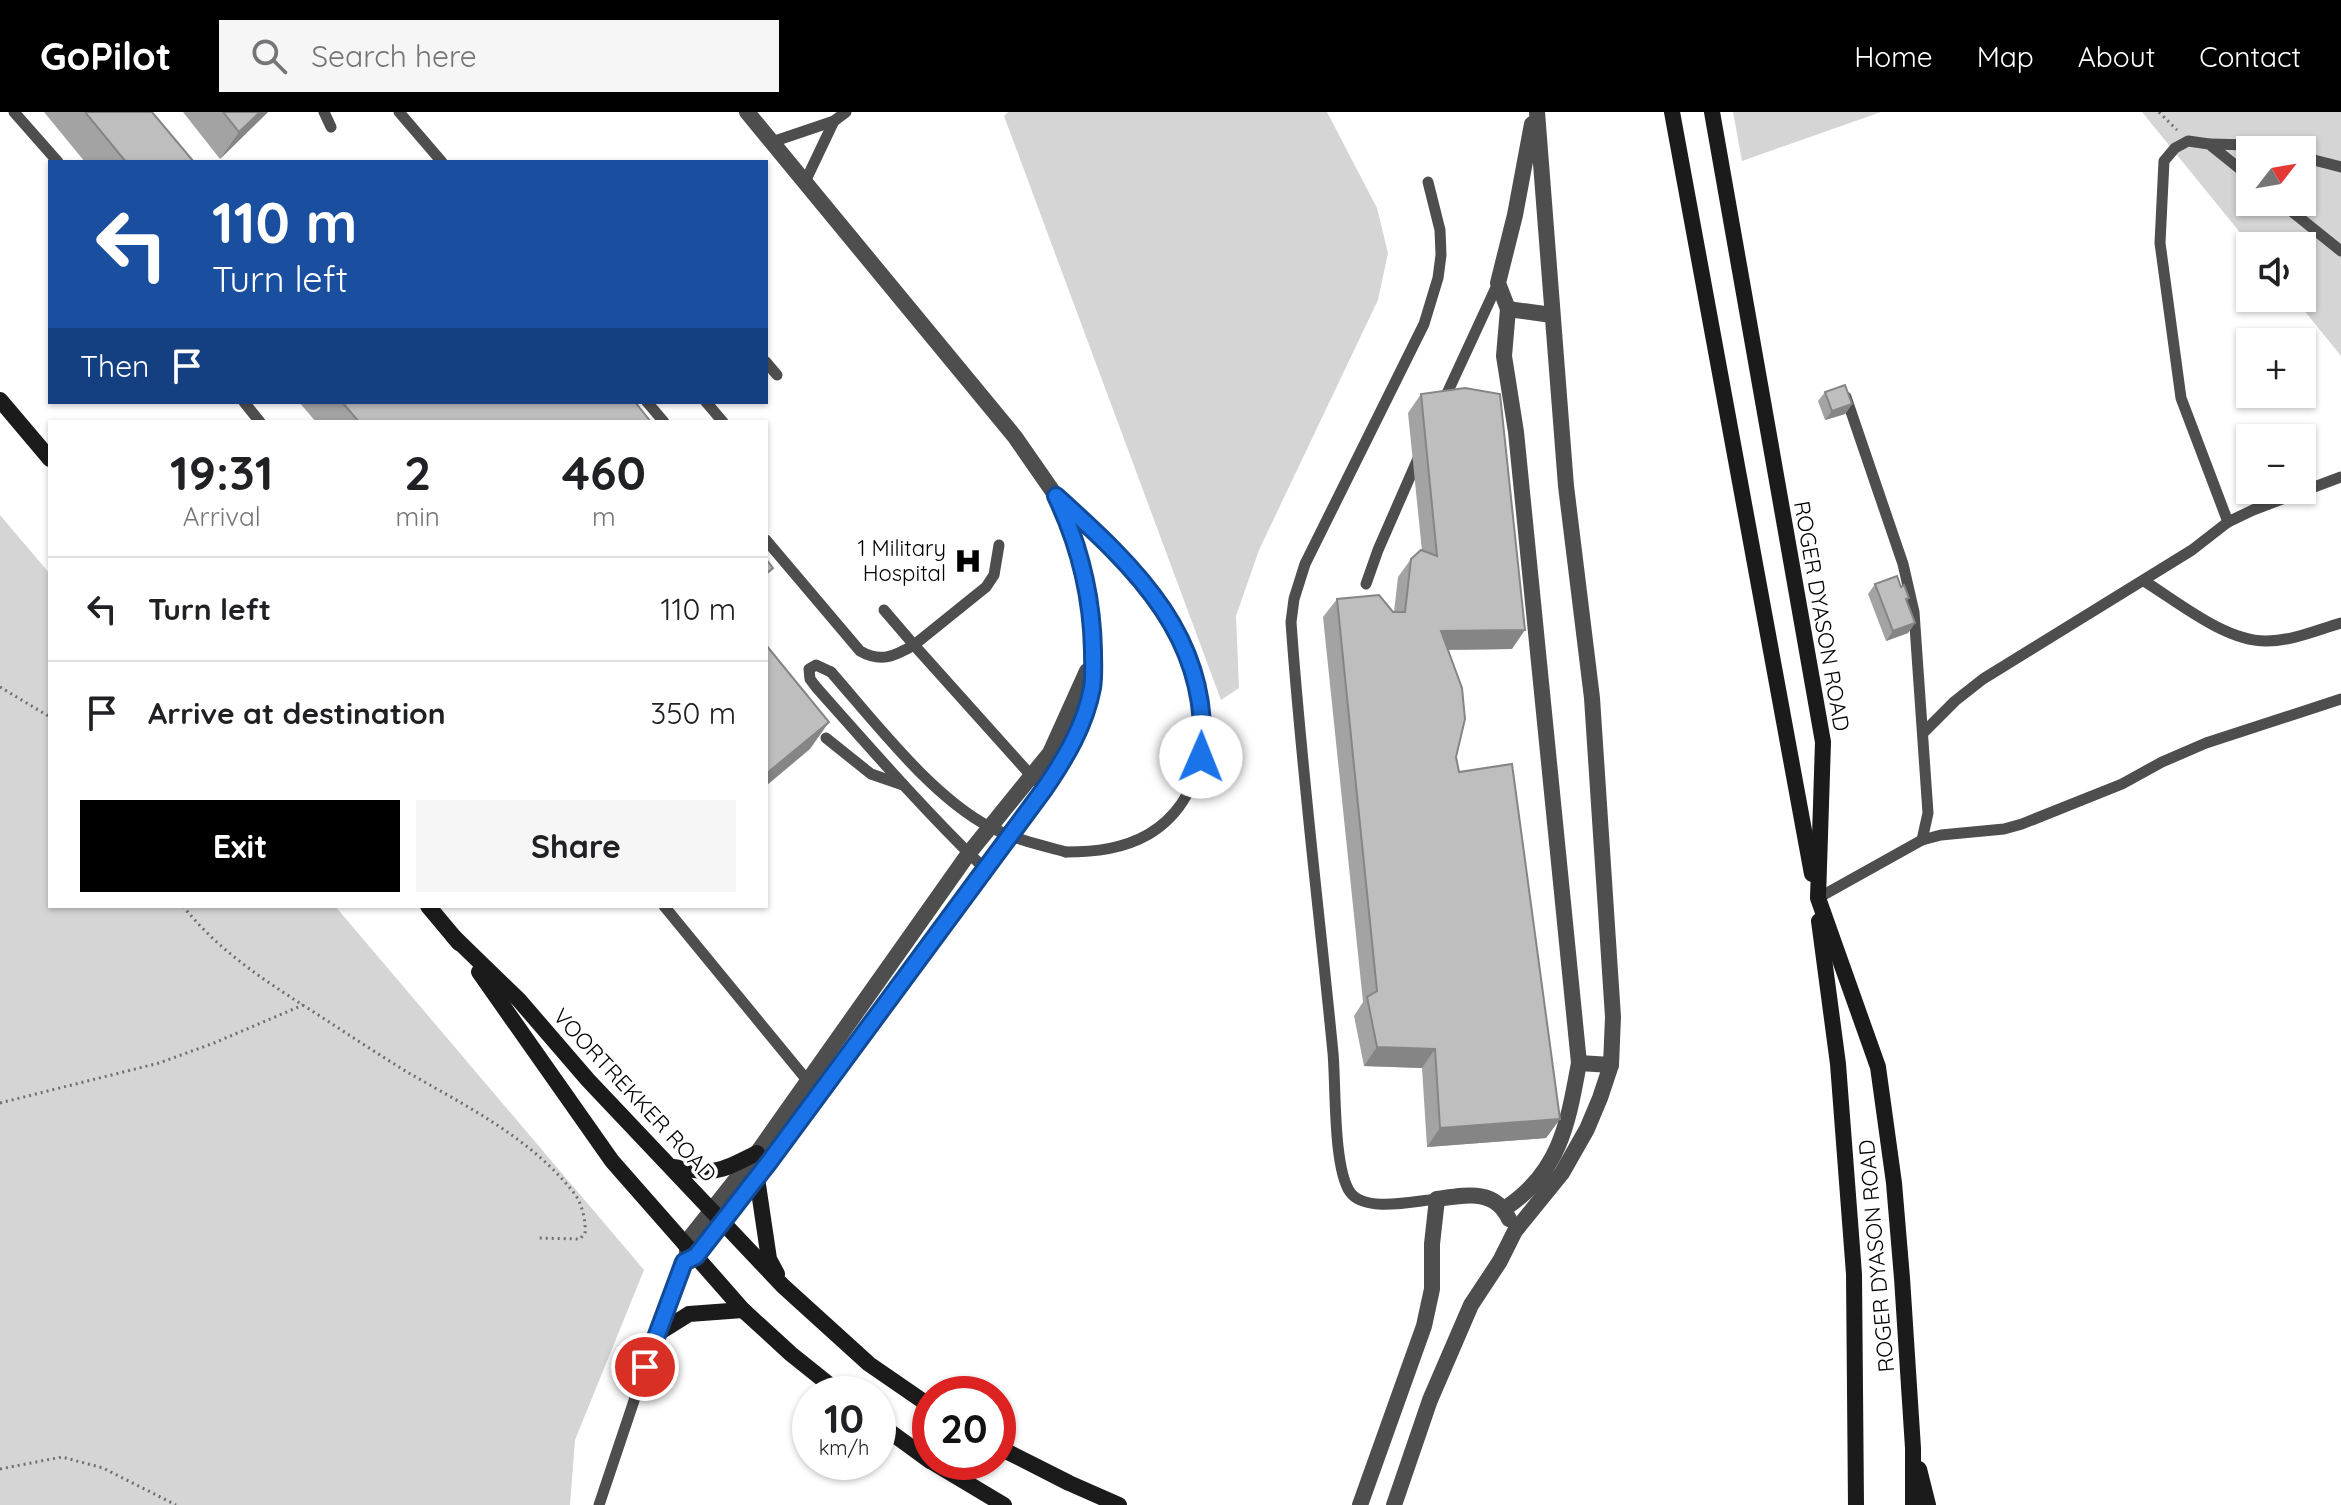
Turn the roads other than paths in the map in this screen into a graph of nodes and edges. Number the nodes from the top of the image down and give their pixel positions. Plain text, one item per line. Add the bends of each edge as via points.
1 (14, 112) edge
2 (324, 112) edge
3 (399, 112) edge
4 (747, 112) edge
5 (846, 112) edge
6 (1536, 112) edge
7 (1672, 112) edge
8 (1712, 112) edge
9 (834, 121) junction
10 (331, 127) dead end
11 (772, 142) junction
12 (2209, 144) junction
13 (2236, 145) edge
14 (56, 160) edge
15 (440, 160) edge
16 (2316, 161) edge
17 (2236, 166) edge
18 (2341, 167) edge
19 (805, 182) junction
20 (1428, 182) dead end
21 (2297, 216) edge
22 (2341, 251) edge
23 (1498, 283) junction
24 (1508, 309) junction
25 (1552, 315) junction
26 (768, 364) edge
27 (777, 375) dead end
28 (1845, 395) edge
29 (0, 400) edge
30 (246, 404) edge
31 (649, 404) edge
32 (708, 404) edge
33 (1440, 410) edge
34 (258, 420) edge
35 (662, 420) edge
36 (721, 420) edge
37 (1422, 449) edge
38 (48, 457) edge
39 (2341, 477) edge
40 (1056, 496) junction
41 (2228, 522) junction
42 (768, 542) edge
43 (999, 545) dead end
44 (2144, 581) junction
45 (1366, 584) dead end
46 (884, 610) dead end
47 (2341, 623) edge
48 (914, 645) junction
49 (2341, 699) edge
50 (1923, 733) junction
51 (826, 738) edge
52 (1038, 783) junction
53 (903, 785) junction
54 (1922, 840) junction
55 (969, 853) junction
56 (985, 869) junction
57 (1818, 898) junction
58 (430, 908) edge
59 (666, 908) edge
60 (454, 937) junction
61 (1579, 1063) junction
62 (1611, 1065) junction
63 (814, 1087) junction
64 (757, 1153) junction
65 (673, 1167) junction
66 (757, 1178) junction
67 (1437, 1199) junction
68 (1504, 1209) junction
69 (716, 1217) junction
70 (1515, 1231) junction
71 (689, 1254) junction
72 (783, 1286) junction
73 (743, 1310) junction
74 (657, 1334) junction
75 (818, 1376) edge
76 (912, 1394) edge
77 (1913, 1448) junction
78 (1016, 1456) edge
79 (963, 1480) edge
80 (599, 1505) edge
81 (1004, 1505) edge
82 (1119, 1505) edge
83 (1360, 1505) edge
84 (1394, 1505) edge
85 (1856, 1505) edge
86 (1913, 1505) edge
87 (1928, 1505) edge

1 - 14 lane
2 - 10 lane
3 - 15 lane
4 - 11 street
5 - 9 lane
6 - 23 street
6 - 25 street
7 - 85 main road, ROGER DYASON ROAD via 1815,890 1836,1048 1854,1274
8 - 57 main road, ROGER DYASON ROAD via 1823,742
9 - 11 lane
9 - 19 lane
11 - 19 street
12 - 13 lane
12 - 17 lane
12 - 41 lane via 2188,141 2164,161 2160,243 2181,398
16 - 18 lane
19 - 40 street via 1015,437
20 - 67 lane via 1440,230 1438,278 1427,313 1305,564 1291,622 1345,1181 1351,1194 1367,1203
21 - 22 lane
23 - 24 street
23 - 33 lane
24 - 25 street
24 - 61 street via 1506,378 1516,432
25 - 62 street via 1592,698 1613,1017
26 - 27 lane
28 - 50 lane via 1909,588
29 - 38 main road
30 - 34 lane
31 - 35 lane
32 - 36 lane
37 - 45 lane
39 - 41 lane
40 - 52 street via 1071,528 1090,597 1093,685 1065,758
40 - 53 lane, bridge via 1126,562 1183,641 1195,673 1204,733 1193,781 1167,820 1149,834 1096,852 1066,852 974,818 928,778 831,672 816,665 809,669 816,687
41 - 44 lane
42 - 48 lane via 860,651 882,658
43 - 48 lane via 994,575 986,587
44 - 47 lane via 2226,631 2252,640 2280,640
44 - 50 lane via 1983,679
46 - 48 lane
48 - 52 lane
49 - 54 lane via 2206,743 2022,824
50 - 54 lane via 1928,813
51 - 53 lane via 871,774
52 - 55 street
52 - 56 street
53 - 55 lane
54 - 57 lane
55 - 56 lane
55 - 63 street
56 - 63 street
57 - 77 main road, ROGER DYASON ROAD via 1878,1067 1894,1183
58 - 60 main road, VOORTREKKER ROAD
59 - 63 lane
60 - 65 main road, VOORTREKKER ROAD
60 - 71 main road, VOORTREKKER ROAD via 612,1161
61 - 62 street
61 - 68 street via 1559,1147 1530,1189
62 - 70 street via 1587,1129 1562,1173
63 - 64 street
63 - 66 street
64 - 65 main road via 710,1173
64 - 69 street
65 - 69 main road, VOORTREKKER ROAD
66 - 69 street
66 - 72 main road via 769,1259
67 - 68 street via 1476,1195
67 - 83 street via 1432,1289 1424,1326
68 - 70 street
69 - 71 street
69 - 72 main road, VOORTREKKER ROAD
70 - 84 street via 1451,1347
71 - 73 main road, VOORTREKKER ROAD
71 - 74 lane
72 - 76 main road, VOORTREKKER ROAD via 869,1364
73 - 74 main road via 689,1314
73 - 75 main road, VOORTREKKER ROAD
74 - 80 lane
77 - 86 main road, ROGER DYASON ROAD
77 - 87 main road
78 - 82 main road
79 - 81 main road

